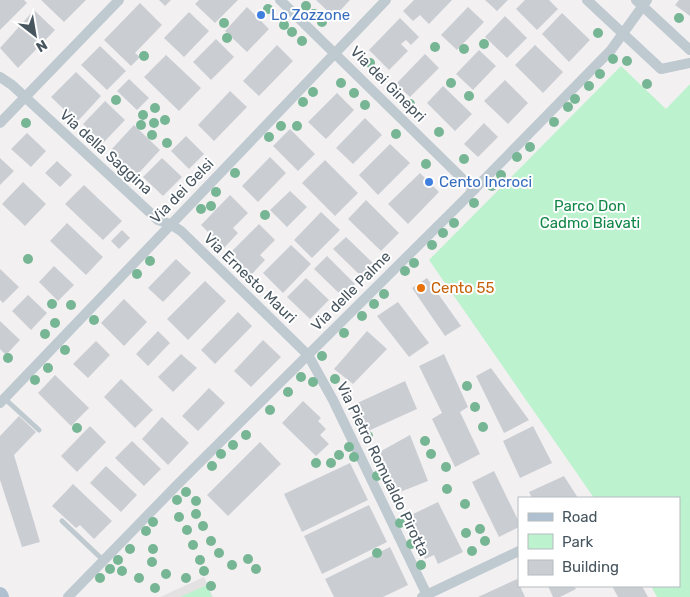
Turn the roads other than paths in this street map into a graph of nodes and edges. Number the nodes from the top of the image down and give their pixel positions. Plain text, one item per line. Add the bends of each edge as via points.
1 (119, 0) edge
2 (280, 0) edge
3 (386, 0) edge
4 (587, 0) edge
5 (642, 2) edge
6 (623, 34) junction
7 (690, 50) edge
8 (335, 53) junction
9 (690, 62) edge
10 (0, 77) edge
11 (25, 97) junction
12 (0, 123) edge
13 (474, 190) junction
14 (170, 224) junction
15 (308, 355) junction
16 (2, 401) edge
17 (39, 430) dead end
18 (62, 522) dead end
19 (518, 552) edge
20 (103, 560) junction
21 (425, 596) edge
22 (68, 597) edge

1 - 11 street
2 - 8 street, Via dei Ginepri
3 - 8 street, Via dei Gelsi
4 - 6 street
5 - 6 street, Via delle Palme
5 - 7 street
6 - 9 street via 661,69
6 - 13 street, Via delle Palme
8 - 13 street, Via dei Ginepri
8 - 14 street, Via dei Gelsi
10 - 11 street, Via della Saggina
11 - 12 street
11 - 14 street, Via della Saggina via 158,220
13 - 15 street, Via delle Palme
14 - 15 street, Via Ernesto Mauri
14 - 16 street, Via dei Gelsi
15 - 20 street, Via delle Palme
15 - 21 street, Via Pietro Romualdo Pirotta via 333,400
16 - 17 lane
18 - 20 lane
19 - 21 street
20 - 22 street, Via delle Palme

